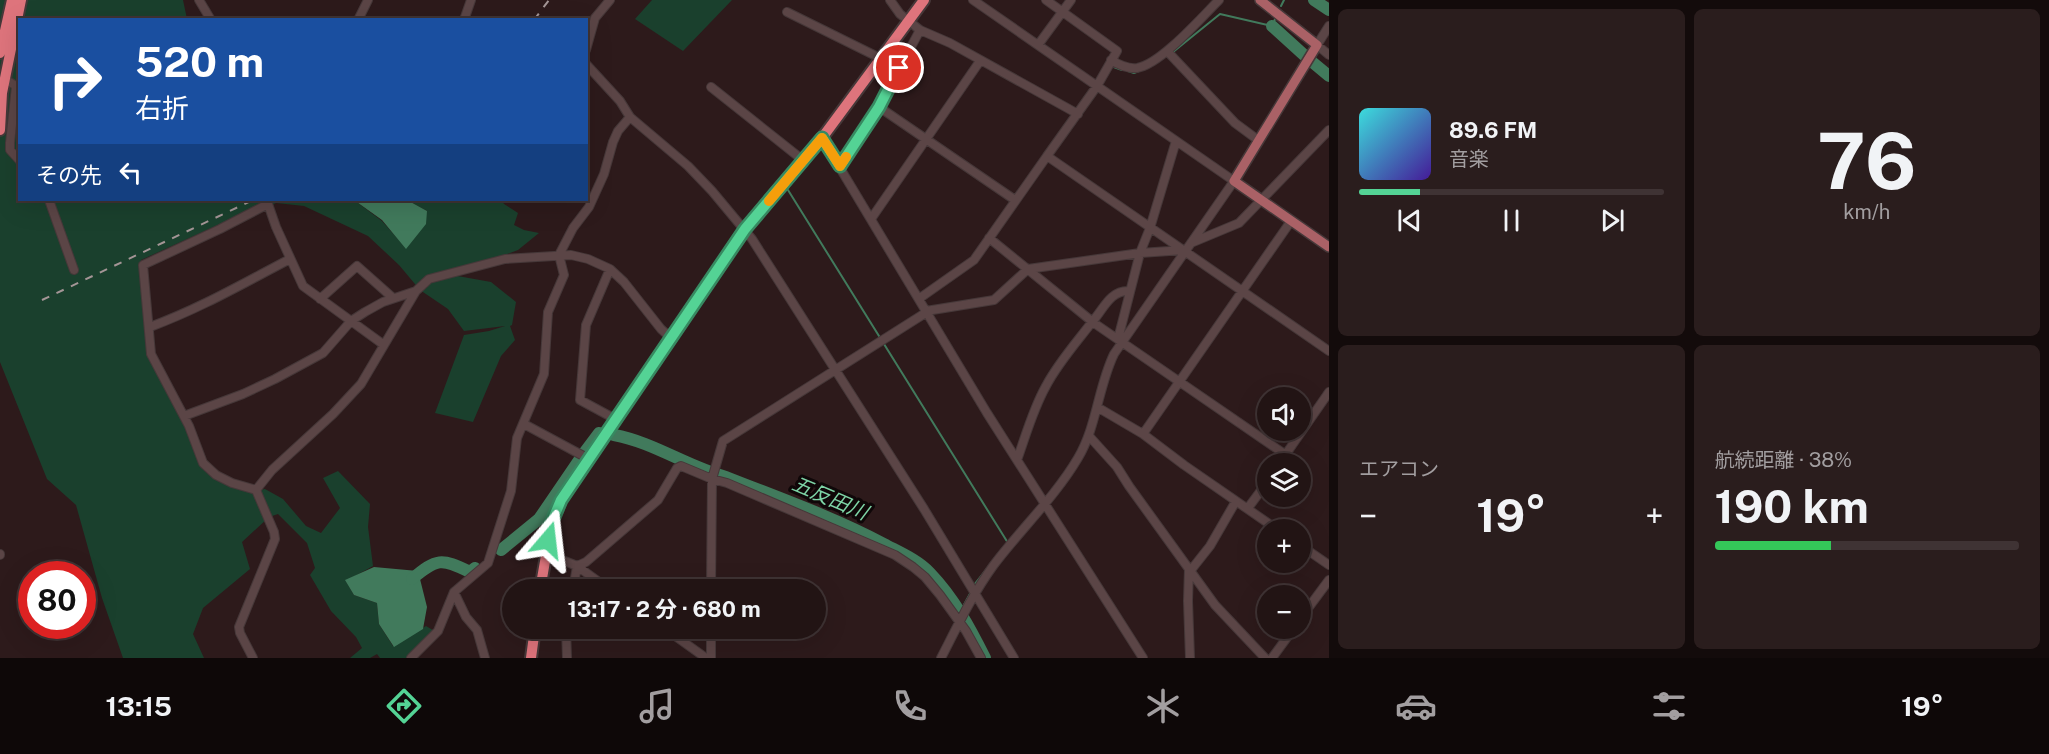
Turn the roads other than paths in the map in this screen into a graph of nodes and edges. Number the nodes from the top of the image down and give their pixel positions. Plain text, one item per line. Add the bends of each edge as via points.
1 (12, 0) edge
2 (21, 0) edge
3 (199, 0) edge
4 (368, 0) edge
5 (471, 0) edge
6 (610, 0) edge
7 (890, 0) edge
8 (924, 0) edge
9 (973, 0) edge
10 (1046, 0) edge
11 (1071, 0) edge
12 (1219, 0) edge
13 (1260, 0) edge
14 (1062, 10) junction
15 (787, 12) dead end
16 (210, 18) edge
17 (359, 18) edge
18 (465, 18) edge
19 (909, 21) junction
20 (1329, 26) edge
21 (920, 30) junction
22 (588, 44) edge
23 (1038, 45) junction
24 (1317, 45) junction
25 (1167, 51) junction
26 (0, 53) edge
27 (1329, 55) edge
28 (882, 59) junction
29 (1111, 60) junction
30 (980, 61) junction
31 (588, 66) edge
32 (5, 79) junction
33 (1097, 86) junction
34 (711, 87) dead end
35 (879, 107) junction
36 (1078, 114) junction
37 (630, 117) junction
38 (0, 130) edge
39 (1329, 130) edge
40 (822, 138) junction
41 (927, 139) junction
42 (1258, 140) junction
43 (1176, 141) junction
44 (1047, 156) junction
45 (18, 159) edge
46 (804, 161) junction
47 (840, 166) junction
48 (1234, 181) junction
49 (1014, 200) junction
50 (1262, 200) junction
51 (50, 201) edge
52 (872, 219) junction
53 (1291, 221) junction
54 (1150, 228) junction
55 (745, 229) junction
56 (989, 238) junction
57 (1187, 247) junction
58 (1329, 247) edge
59 (1140, 253) junction
60 (559, 255) junction
61 (290, 259) junction
62 (610, 269) junction
63 (1028, 269) junction
64 (74, 270) dead end
65 (1243, 290) junction
66 (416, 291) junction
67 (1129, 291) junction
68 (393, 298) junction
69 (920, 298) junction
70 (320, 299) junction
71 (927, 311) junction
72 (351, 321) junction
73 (1093, 322) junction
74 (150, 327) junction
75 (671, 338) junction
76 (1120, 340) junction
77 (384, 345) junction
78 (1329, 351) edge
79 (835, 371) junction
80 (1180, 381) junction
81 (1329, 392) edge
82 (1097, 407) junction
83 (184, 416) junction
84 (617, 420) junction
85 (524, 424) junction
86 (1143, 434) junction
87 (1089, 436) junction
88 (1285, 453) edge
89 (1287, 453) edge
90 (589, 459) junction
91 (1017, 460) junction
92 (712, 476) junction
93 (256, 490) junction
94 (1257, 496) edge
95 (1236, 501) junction
96 (1044, 502) junction
97 (1248, 508) junction
98 (1263, 519) edge
99 (545, 553) junction
100 (1311, 553) edge
101 (1329, 565) edge
102 (577, 566) junction
103 (1190, 569) junction
104 (541, 579) edge
105 (575, 579) edge
106 (595, 579) edge
107 (711, 579) edge
108 (1329, 580) edge
109 (973, 591) junction
110 (454, 592) junction
111 (1311, 604) edge
112 (962, 618) junction
113 (534, 639) edge
114 (566, 639) edge
115 (680, 639) edge
116 (710, 639) edge
117 (1286, 639) edge
118 (253, 658) edge
119 (411, 658) edge
120 (485, 658) edge
121 (531, 658) edge
122 (567, 658) edge
123 (708, 658) edge
124 (941, 658) edge
125 (981, 658) edge
126 (1014, 658) edge
127 (1143, 658) edge
128 (1190, 658) edge
129 (1264, 658) edge
130 (1272, 658) edge

1 - 26 highway
2 - 32 highway
3 - 16 street
4 - 17 street
5 - 18 street
6 - 22 street via 596,18
7 - 19 street
8 - 19 highway
9 - 23 street
10 - 14 street
11 - 14 street
12 - 25 street
13 - 24 main road
14 - 23 street
14 - 29 street via 1117,51
15 - 28 street
19 - 21 street
19 - 28 highway
20 - 24 street
21 - 30 street
21 - 35 street
23 - 33 street
24 - 27 street
24 - 42 main road
25 - 29 street via 1138,68
25 - 42 street via 1235,123
28 - 40 highway
29 - 33 street
30 - 36 street
30 - 41 street
31 - 37 street
32 - 38 highway
32 - 45 street via 16,86 10,150
33 - 36 street
33 - 43 street
34 - 46 street
35 - 41 street
35 - 47 street
36 - 44 street
37 - 55 street via 688,166
37 - 60 street via 618,131 589,207
39 - 50 street
40 - 46 highway
40 - 47 street
41 - 49 street
41 - 52 street
42 - 48 main road
43 - 48 street
43 - 54 street
44 - 49 street
44 - 54 street
46 - 55 highway
47 - 52 street
48 - 50 main road
48 - 57 street
49 - 56 street
50 - 53 main road
50 - 57 street via 1239,223
51 - 64 street
52 - 69 street
53 - 58 main road
53 - 65 street
54 - 57 street
54 - 59 street
55 - 75 highway
55 - 79 street
56 - 63 street
56 - 69 street via 974,260
57 - 59 street
57 - 65 street
57 - 76 street
59 - 63 street
59 - 67 street
60 - 62 street via 588,259
60 - 66 street via 505,259 429,279
60 - 85 street via 564,275 548,312 544,374
61 - 70 street via 303,286
61 - 74 street via 223,296
61 - 74 street via 268,204 153,259 143,265
62 - 75 street
62 - 84 street via 586,325 580,400
63 - 71 street via 994,300
63 - 73 street
65 - 78 street
65 - 80 street
66 - 68 street
66 - 77 street
67 - 73 street via 1108,300
67 - 76 street
68 - 70 street via 357,266
68 - 72 street
69 - 71 street
70 - 72 street
71 - 79 street
71 - 91 street
72 - 77 street
72 - 83 street via 317,357 243,394
73 - 76 street
73 - 91 street via 1046,386
74 - 83 street via 151,354
75 - 84 highway
76 - 80 street
76 - 82 street
77 - 93 street via 361,384
79 - 92 street via 723,441
79 - 109 street
80 - 86 street
80 - 88 street
81 - 89 street
82 - 86 street
82 - 87 street
83 - 93 street via 203,463 216,475
84 - 90 highway
85 - 90 street
85 - 110 street via 517,438 511,491 488,563
86 - 95 street
87 - 96 street via 1068,474
87 - 103 street via 1117,467
90 - 99 highway via 561,500 550,526
91 - 96 street
92 - 102 street via 681,466 676,468 658,500
92 - 107 street
92 - 112 street via 895,555 925,577
93 - 118 street via 276,539 239,627
94 - 97 street
95 - 97 street
95 - 103 street via 1210,546
96 - 109 street
96 - 127 street
97 - 98 street
99 - 102 street
99 - 104 highway
100 - 101 street
102 - 105 street
102 - 106 street
103 - 128 street
103 - 129 street via 1215,604
108 - 111 street
109 - 112 street
109 - 126 street
110 - 119 street via 438,631
110 - 120 street via 477,630
112 - 124 street
112 - 125 street
113 - 121 highway
114 - 122 street
115 - 123 street
116 - 123 street
117 - 130 street

